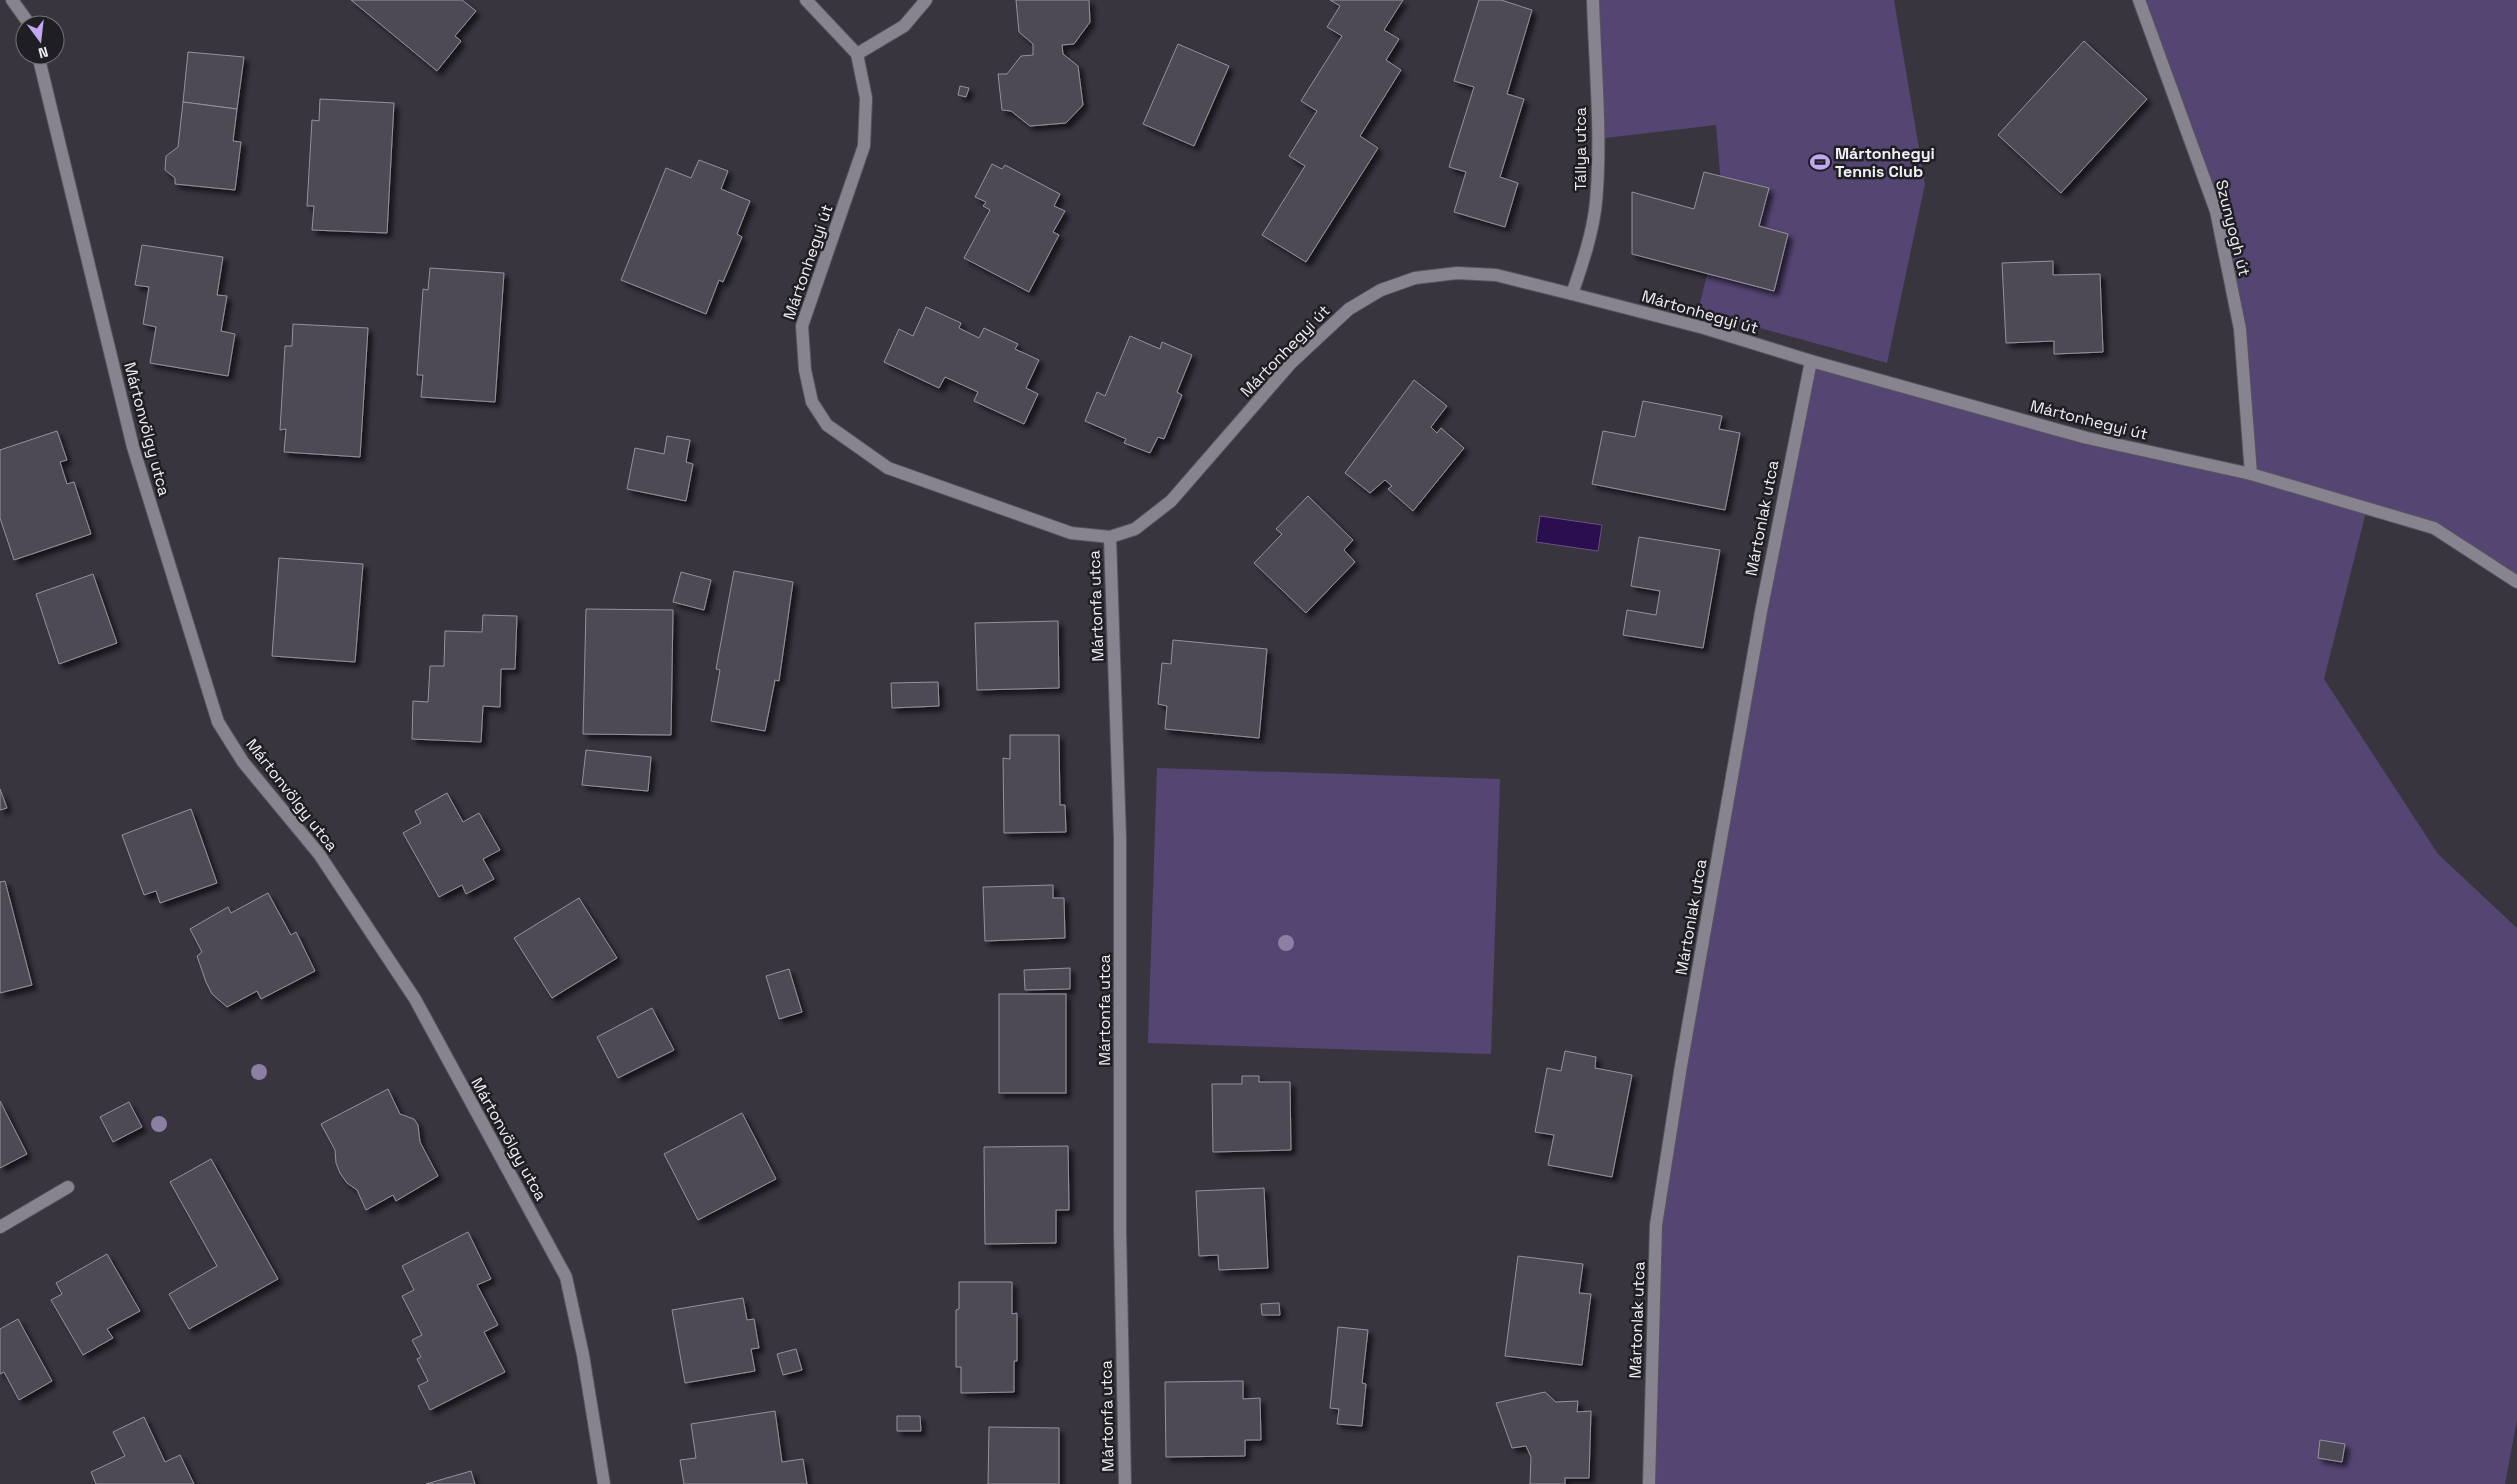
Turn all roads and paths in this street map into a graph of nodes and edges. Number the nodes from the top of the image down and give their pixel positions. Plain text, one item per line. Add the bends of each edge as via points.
1 (12, 0) edge
2 (806, 0) edge
3 (926, 0) edge
4 (1593, 0) edge
5 (2139, 0) edge
6 (23, 15) edge
7 (857, 54) junction
8 (40, 65) edge
9 (1572, 294) junction
10 (1811, 361) junction
11 (2251, 474) junction
12 (1110, 537) junction
13 (2517, 582) edge
14 (68, 1187) dead end
15 (0, 1227) edge
16 (604, 1484) edge
17 (1125, 1484) edge
18 (1649, 1484) edge

1 - 6 street
2 - 7 street
3 - 7 street via 904,26
4 - 9 street, Tállya utca via 1596,203
5 - 11 street, Szunyogh út via 2216,211 2240,329
7 - 12 street, Mártonhegyi út via 866,98 864,146 802,326 805,370 812,402 827,425 888,468 1071,533
8 - 16 street, Mártonvölgy utca via 133,447 218,722 243,762 319,854 415,999 566,1276 583,1355
9 - 10 street, Mártonhegyi út via 1704,328
9 - 12 street, Mártonhegyi út via 1496,275 1457,273 1415,278 1381,290 1349,309 1291,363 1171,500 1136,529
10 - 11 street, Mártonhegyi út via 2087,438
10 - 18 street, Mártonlak utca via 1761,612 1656,1225
11 - 13 street, Mártonhegyi út via 2434,528
12 - 17 street, Mártonfa utca via 1120,838 1120,1231
14 - 15 street

